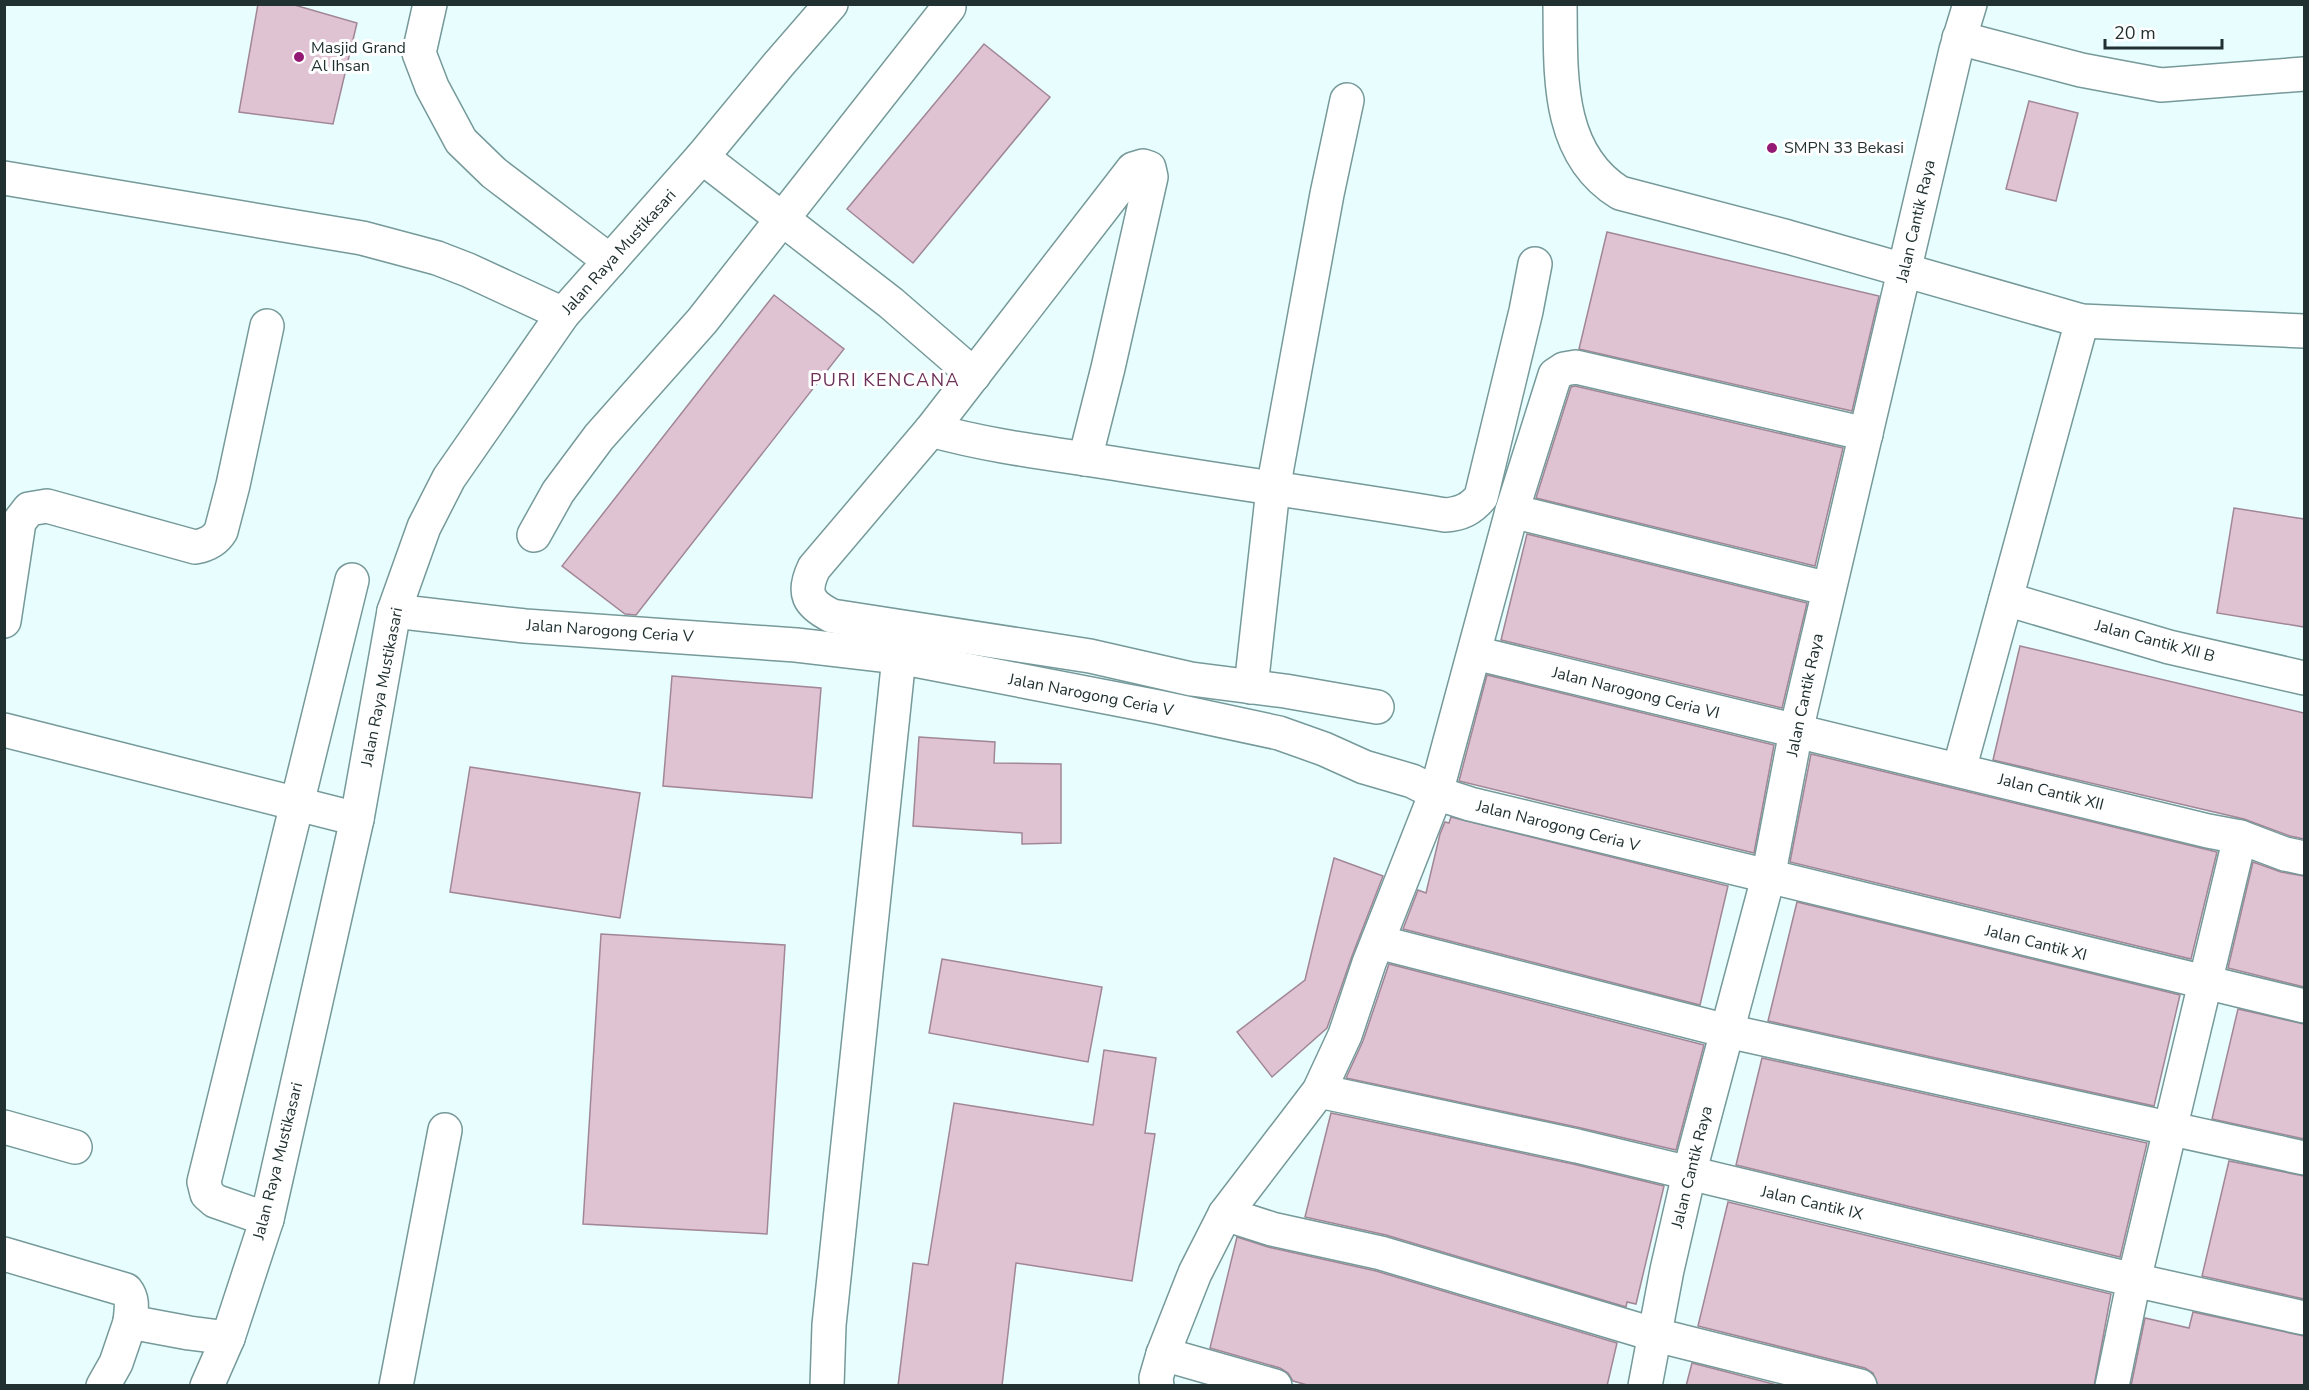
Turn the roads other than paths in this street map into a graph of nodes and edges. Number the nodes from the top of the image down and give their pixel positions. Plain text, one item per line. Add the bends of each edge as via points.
1 (430, 4) edge
2 (831, 4) edge
3 (1560, 4) edge
4 (1970, 4) edge
5 (949, 7) dead end
6 (1959, 38) junction
7 (2304, 74) edge
8 (1347, 100) dead end
9 (702, 157) junction
10 (4, 178) edge
11 (782, 219) junction
12 (610, 261) junction
13 (1535, 264) dead end
14 (1905, 271) junction
15 (563, 314) junction
16 (2082, 321) junction
17 (267, 326) dead end
18 (2304, 331) edge
19 (974, 375) junction
20 (931, 430) junction
21 (1866, 434) junction
22 (1085, 459) junction
23 (1273, 489) junction
24 (1512, 511) junction
25 (534, 535) dead end
26 (352, 580) dead end
27 (1829, 589) junction
28 (2006, 599) junction
29 (394, 612) junction
30 (4, 621) edge
31 (1475, 653) junction
32 (899, 657) junction
33 (2304, 678) edge
34 (1251, 687) junction
35 (1377, 706) dead end
36 (4, 730) edge
37 (1796, 731) junction
38 (1959, 770) junction
39 (1437, 793) junction
40 (296, 803) junction
41 (357, 819) junction
42 (2240, 837) junction
43 (2304, 858) edge
44 (1768, 878) junction
45 (1378, 942) junction
46 (2204, 983) junction
47 (2304, 1006) edge
48 (1727, 1031) junction
49 (1319, 1091) junction
50 (4, 1127) edge
51 (2171, 1129) junction
52 (445, 1130) dead end
53 (75, 1147) dead end
54 (2304, 1158) edge
55 (1689, 1174) junction
56 (1225, 1214) junction
57 (267, 1219) junction
58 (4, 1254) edge
59 (2134, 1280) junction
60 (2304, 1318) edge
61 (129, 1322) junction
62 (1656, 1335) junction
63 (228, 1338) junction
64 (1163, 1354) junction
65 (103, 1386) edge
66 (207, 1386) edge
67 (396, 1386) edge
68 (827, 1386) edge
69 (1157, 1386) edge
70 (1275, 1386) edge
71 (1645, 1386) edge
72 (1860, 1386) edge
73 (2112, 1386) edge

1 - 12 street via 419,53 461,141 494,173
2 - 9 street, Jalan Raya Mustikasari
3 - 14 street via 1566,114 1583,156 1608,186 1620,193
4 - 6 street, Jalan Cantik Raya
5 - 11 street
6 - 7 street via 2081,70 2161,85
6 - 14 street, Jalan Cantik Raya
8 - 23 street
9 - 11 street
9 - 12 street, Jalan Raya Mustikasari
10 - 15 street via 362,238 437,258
11 - 19 street via 891,303
11 - 25 street via 702,321 599,437 558,492
12 - 15 street, Jalan Raya Mustikasari
13 - 23 street via 1481,497 1467,511 1445,516
14 - 16 street
14 - 21 street, Jalan Cantik Raya
15 - 29 street, Jalan Raya Mustikasari via 449,478 424,527
16 - 18 street
16 - 28 street
17 - 30 street via 233,485 218,536 195,547 47,506 29,509 19,522
19 - 20 street
19 - 22 street via 1133,169 1149,168 1151,177
20 - 22 street
20 - 34 street via 814,568 807,590 820,610 832,616 1090,656 1191,679
21 - 24 street via 1569,367 1555,375
21 - 27 street, Jalan Cantik Raya
22 - 23 street
23 - 34 street
24 - 27 street
24 - 31 street
26 - 40 street
27 - 37 street, Jalan Cantik Raya
28 - 33 street, Jalan Cantik XII B via 2169,647
28 - 38 street
29 - 32 street, Jalan Narogong Ceria V
29 - 41 street, Jalan Raya Mustikasari
31 - 37 street, Jalan Narogong Ceria VI
31 - 39 street
32 - 39 street, Jalan Narogong Ceria V via 1278,733
32 - 68 street via 828,1325
34 - 35 street
36 - 40 street
37 - 38 street, Jalan Cantik XII
37 - 44 street, Jalan Cantik Raya
38 - 42 street, Jalan Cantik XII
39 - 44 street, Jalan Narogong Ceria V
39 - 45 street
40 - 41 street
40 - 57 street via 204,1182 207,1194 215,1201
41 - 57 street, Jalan Raya Mustikasari
42 - 43 street, Jalan Cantik XII
42 - 46 street
44 - 46 street, Jalan Cantik XI
44 - 48 street, Jalan Cantik Raya
45 - 48 street
45 - 49 street via 1345,1035
46 - 47 street, Jalan Cantik XI
46 - 51 street
48 - 51 street
48 - 55 street, Jalan Cantik Raya
49 - 55 street, Jalan Cantik IX
49 - 56 street
50 - 53 street
51 - 54 street
51 - 59 street
52 - 67 street
55 - 59 street, Jalan Cantik IX
55 - 62 street, Jalan Cantik Raya
56 - 62 street via 1381,1254
56 - 64 street via 1195,1273
57 - 63 street, Jalan Raya Mustikasari
58 - 61 street via 126,1290 132,1304
59 - 60 street, Jalan Cantik IX
59 - 73 street
61 - 63 street
61 - 65 street via 116,1363
62 - 71 street, Jalan Cantik Raya
62 - 72 street
63 - 66 street, Jalan Raya Mustikasari
64 - 69 street
64 - 70 street

